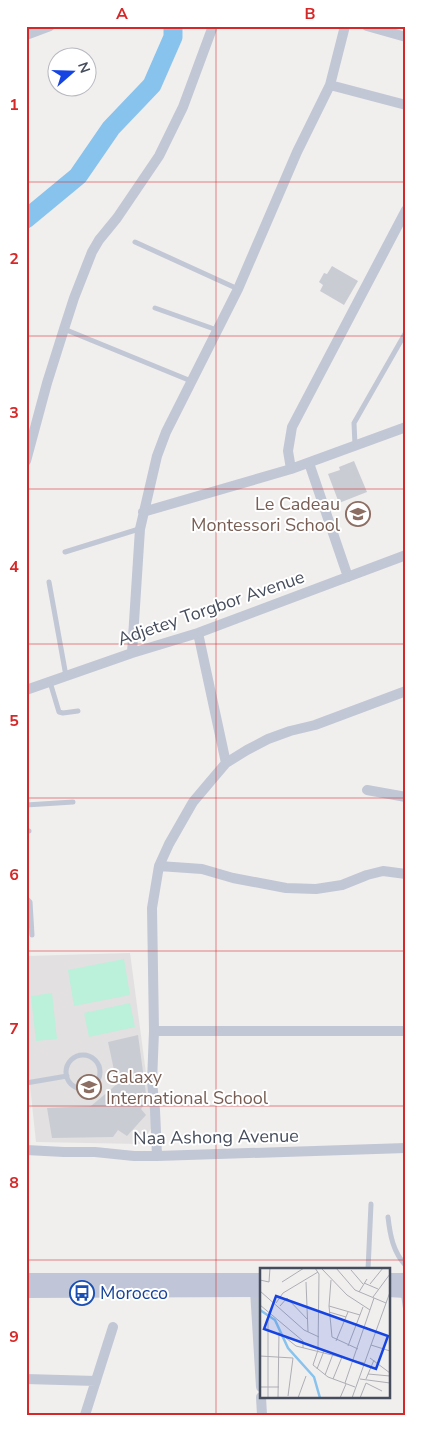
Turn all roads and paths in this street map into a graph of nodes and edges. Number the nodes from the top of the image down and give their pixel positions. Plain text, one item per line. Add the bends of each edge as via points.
1 (50, 26) edge
2 (213, 26) edge
3 (345, 26) edge
4 (367, 26) edge
5 (26, 35) edge
6 (406, 38) edge
7 (330, 85) junction
8 (406, 105) edge
9 (406, 210) edge
10 (135, 242) dead end
11 (238, 289) junction
12 (155, 308) dead end
13 (64, 329) junction
14 (217, 330) junction
15 (406, 332) edge
16 (191, 381) junction
17 (406, 426) edge
18 (355, 445) junction
19 (26, 461) edge
20 (309, 462) junction
21 (291, 469) junction
22 (143, 512) junction
23 (140, 529) junction
24 (65, 552) dead end
25 (406, 555) edge
26 (348, 577) junction
27 (49, 582) dead end
28 (198, 634) junction
29 (132, 653) junction
30 (66, 676) junction
31 (50, 681) junction
32 (26, 690) edge
33 (406, 691) edge
34 (78, 711) dead end
35 (226, 764) junction
36 (367, 790) dead end
37 (406, 797) edge
38 (73, 802) dead end
39 (26, 805) edge
40 (159, 866) junction
41 (406, 874) edge
42 (26, 900) edge
43 (32, 935) dead end
44 (154, 1030) junction
45 (406, 1031) edge
46 (67, 1076) junction
47 (26, 1083) edge
48 (406, 1148) edge
49 (26, 1150) edge
50 (157, 1156) junction
51 (371, 1204) dead end
52 (388, 1217) dead end
53 (406, 1266) edge
54 (368, 1268) edge
55 (26, 1280) edge
56 (390, 1281) edge
57 (259, 1286) edge
58 (405, 1287) edge
59 (390, 1290) edge
60 (26, 1291) edge
61 (406, 1312) edge
62 (113, 1327) dead end
63 (259, 1328) edge
64 (260, 1358) edge
65 (26, 1379) edge
66 (96, 1381) junction
67 (261, 1398) edge
68 (85, 1415) edge
69 (262, 1415) edge

1 - 5 street
2 - 13 street via 186,98 159,156 92,252
3 - 7 street
4 - 6 street
7 - 8 street
7 - 11 street via 297,152
9 - 21 street via 292,427 288,451
10 - 11 lane
11 - 14 street
12 - 14 lane
13 - 16 lane
13 - 19 street
14 - 16 street
15 - 18 lane via 354,422
16 - 22 street via 160,448
17 - 18 street
18 - 20 street
20 - 21 street
20 - 26 street
21 - 22 street
22 - 23 street
23 - 24 lane
23 - 29 street
25 - 26 street, Adjetey Torgbor Avenue
26 - 28 street, Adjetey Torgbor Avenue
27 - 30 lane
28 - 29 street, Adjetey Torgbor Avenue
28 - 35 street
29 - 30 street, Adjetey Torgbor Avenue
30 - 31 street, Adjetey Torgbor Avenue
31 - 32 street, Adjetey Torgbor Avenue
31 - 34 lane via 59,712
33 - 35 street via 268,739
35 - 40 street via 193,802
36 - 37 street
38 - 39 lane
40 - 41 street via 202,869 277,886 316,889 342,885 383,871
40 - 44 street via 152,908
42 - 43 lane via 30,902
44 - 45 street
44 - 50 street via 152,1082
46 - 46 lane via 77,1087 87,1088 99,1078 99,1068 94,1059 79,1055 67,1065
46 - 47 lane
48 - 50 street, Naa Ashong Avenue
49 - 50 street, Naa Ashong Avenue
51 - 54 lane
52 - 53 lane via 393,1246
55 - 57 main road
56 - 58 main road
57 - 60 main road
57 - 63 street
58 - 59 main road
58 - 61 lane
62 - 66 street
63 - 64 street
65 - 66 street
66 - 68 street
67 - 69 street

